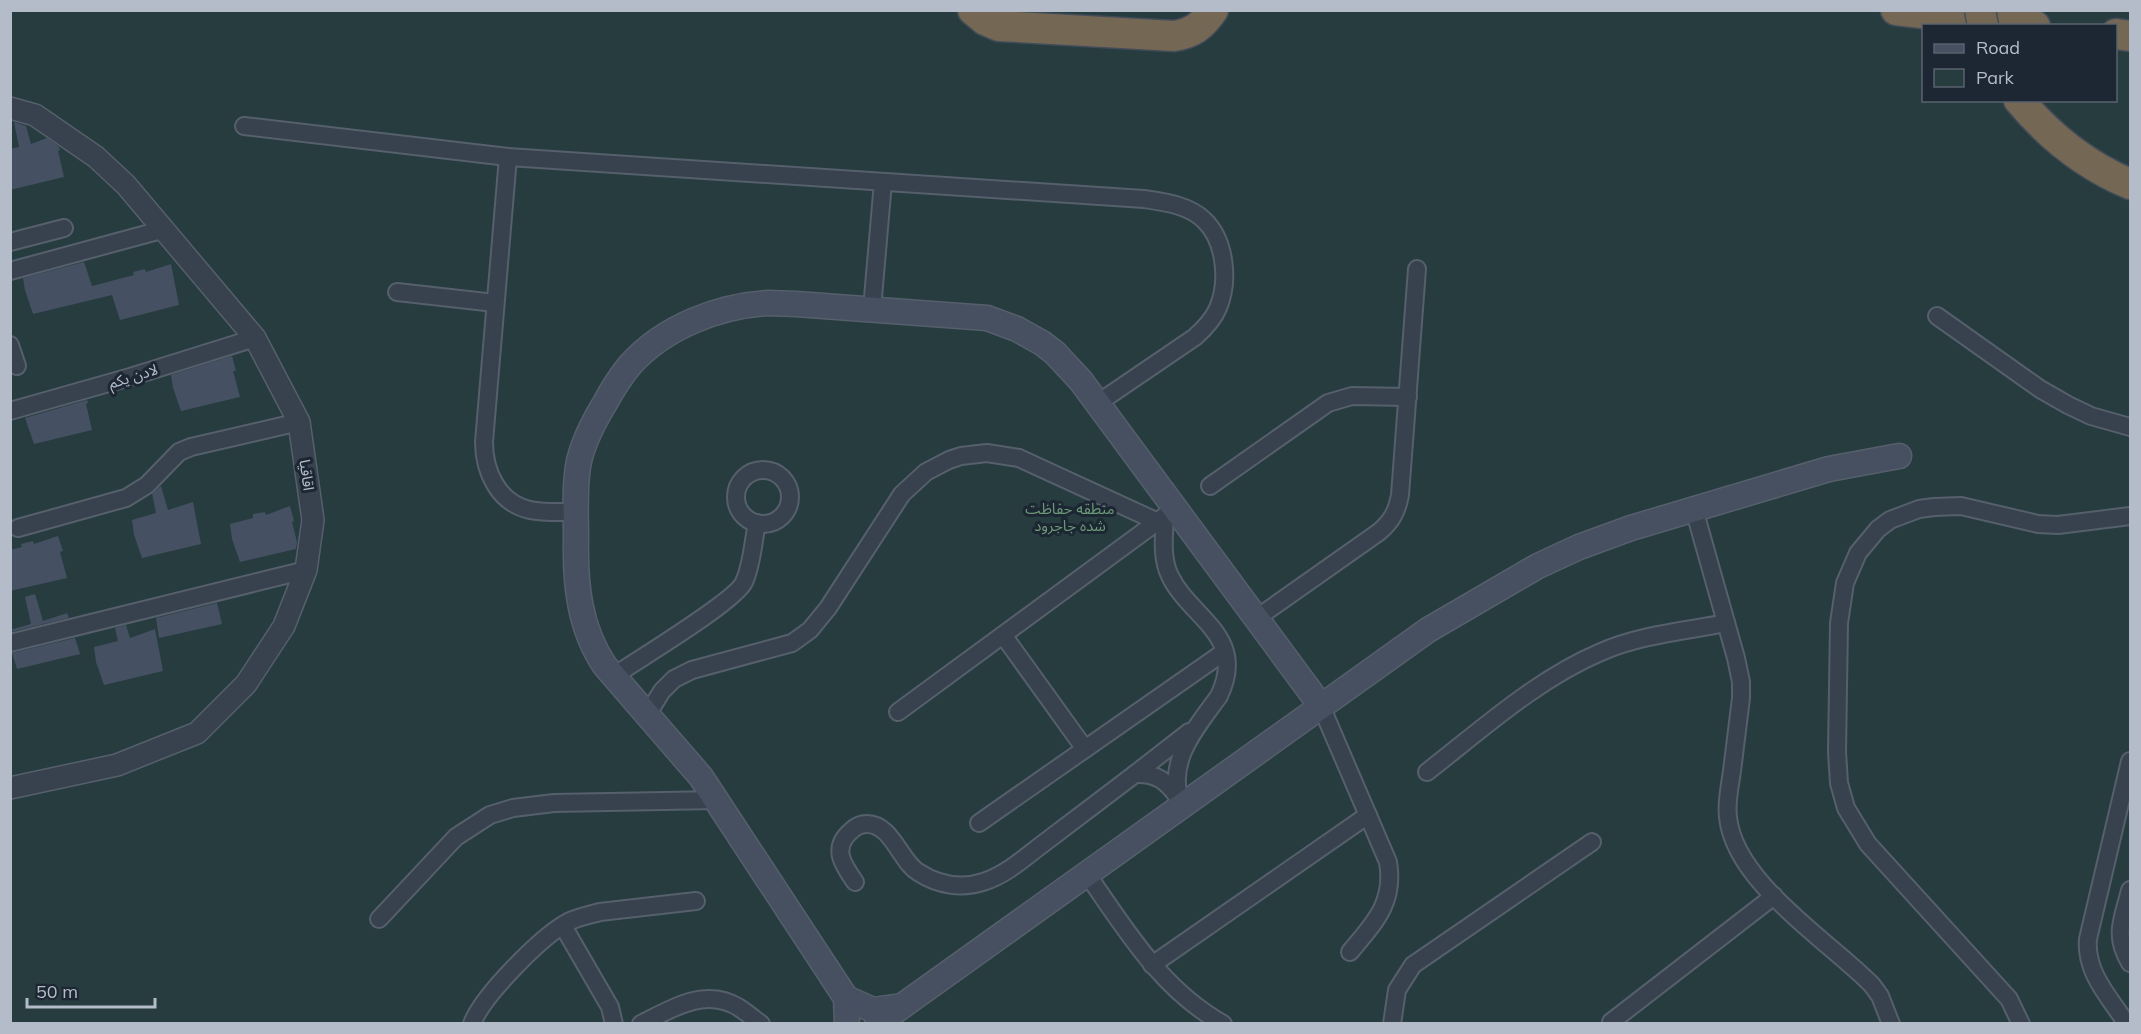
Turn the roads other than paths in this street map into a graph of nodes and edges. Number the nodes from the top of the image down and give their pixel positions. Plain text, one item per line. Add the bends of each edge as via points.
1 (973, 10) edge
2 (1213, 10) edge
3 (1896, 10) edge
4 (2018, 24) edge
5 (2021, 102) edge
6 (10, 108) edge
7 (244, 126) dead end
8 (508, 157) junction
9 (883, 182) junction
10 (2130, 184) edge
11 (64, 228) dead end
12 (165, 229) junction
13 (10, 242) edge
14 (1418, 269) dead end
15 (10, 271) edge
16 (397, 292) dead end
17 (495, 303) junction
18 (872, 309) junction
19 (1937, 316) dead end
20 (255, 338) junction
21 (10, 345) edge
22 (17, 366) dead end
23 (1408, 397) junction
24 (1098, 404) junction
25 (10, 411) edge
26 (299, 422) junction
27 (2130, 427) edge
28 (1899, 456) dead end
29 (1210, 486) dead end
30 (1694, 509) junction
31 (576, 512) junction
32 (1166, 516) junction
33 (2130, 516) edge
34 (757, 523) dead end
35 (18, 528) dead end
36 (306, 570) junction
37 (1257, 618) junction
38 (1726, 623) junction
39 (1003, 635) junction
40 (10, 643) edge
41 (1224, 652) junction
42 (614, 676) junction
43 (1321, 706) junction
44 (898, 712) dead end
45 (647, 715) junction
46 (1197, 726) junction
47 (1084, 749) junction
48 (2130, 761) edge
49 (1427, 772) dead end
50 (1135, 774) junction
51 (10, 788) edge
52 (717, 800) junction
53 (1180, 801) junction
54 (1368, 815) junction
55 (979, 823) dead end
56 (1592, 842) dead end
57 (1087, 874) junction
58 (855, 882) dead end
59 (2130, 890) edge
60 (1774, 896) junction
61 (696, 901) dead end
62 (379, 919) dead end
63 (563, 926) junction
64 (1350, 952) dead end
65 (2130, 963) edge
66 (1152, 965) junction
67 (846, 998) junction
68 (902, 1006) junction
69 (1611, 1022) dead end
70 (472, 1023) edge
71 (614, 1023) edge
72 (641, 1023) edge
73 (761, 1023) edge
74 (847, 1023) edge
75 (877, 1023) edge
76 (1223, 1023) edge
77 (1392, 1023) edge
78 (1891, 1023) edge
79 (2020, 1023) edge
80 (2127, 1023) edge

1 - 2 highway via 985,21 999,26 1174,36 1194,31
3 - 4 highway
5 - 10 highway via 2057,140 2091,165
6 - 12 street, اقاقیا via 35,115 96,157
7 - 8 street
8 - 9 street
8 - 17 street
9 - 18 street
9 - 24 street via 1144,199 1185,209 1205,221 1219,247 1224,270 1221,297 1212,318 1195,338
11 - 13 street
12 - 15 street
12 - 20 street, اقاقیا
14 - 23 street
16 - 17 street
17 - 31 street via 484,442 488,473 504,496 522,508
18 - 24 main road via 1002,322 1055,353
18 - 31 main road via 749,304 717,312 655,342 622,375 594,422 580,459
19 - 27 street via 2040,389 2091,416
20 - 25 street, لادن یکم
20 - 26 street, اقاقیا
21 - 22 street
23 - 29 street via 1353,396 1328,403
23 - 37 street via 1400,495 1394,516 1379,532
24 - 32 main road
26 - 35 street via 191,447 179,452 147,485 126,498
26 - 36 street, اقاقیا via 313,520
28 - 30 main road via 1828,470
30 - 38 street
30 - 43 main road via 1620,531 1538,566 1428,630
31 - 42 main road via 581,611 597,654
32 - 37 main road
32 - 39 street
32 - 41 street via 1164,546 1170,576 1210,624
32 - 45 street via 1019,458 974,453 949,460 926,472 902,494 819,621 801,638 780,648 683,674 668,684
33 - 79 street via 2058,525 1961,506 1919,509 1890,520 1866,541 1852,565 1842,595 1837,752 1846,808 1868,844 2009,999
34 - 42 street via 741,588
36 - 40 street
36 - 51 street, اقاقیا via 284,626 246,684 197,733 117,765
37 - 43 main road
38 - 49 street via 1619,645 1575,664 1534,690
38 - 60 street via 1741,682 1727,804 1729,829 1739,853
39 - 44 street
39 - 47 street
41 - 46 street via 1227,668 1223,687
41 - 47 street
42 - 45 main road
43 - 53 main road
43 - 54 street
45 - 52 main road via 693,766
46 - 50 street
46 - 53 street via 1182,748 1177,789
47 - 55 street
48 - 80 street via 2087,950 2094,974
50 - 53 street via 1162,779
50 - 58 street via 1008,870 984,882 952,886 917,872 882,830 875,825 859,825 846,836 839,850
52 - 62 street via 554,802 490,815 456,837
52 - 67 main road
53 - 57 main road
54 - 64 street via 1388,862 1389,894 1377,920
54 - 66 street
56 - 77 street via 1413,965 1397,990
57 - 66 street
57 - 68 main road
59 - 65 street via 2120,934 2120,944
60 - 69 street
60 - 78 street via 1872,985
61 - 63 street via 584,915
63 - 70 street via 503,980 482,1003
63 - 71 street via 610,1007
66 - 76 street via 1191,1003
67 - 68 main road via 873,1010
67 - 74 main road
68 - 75 main road
72 - 73 street via 692,1000 708,999 736,1006

